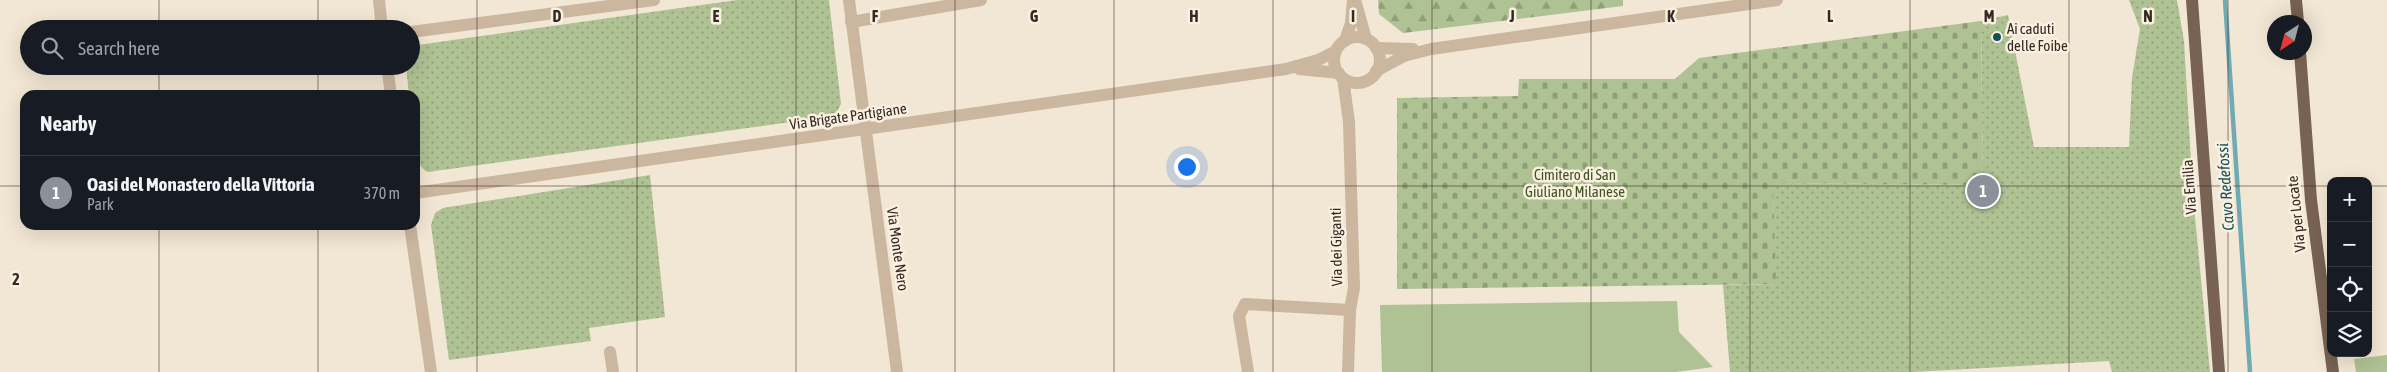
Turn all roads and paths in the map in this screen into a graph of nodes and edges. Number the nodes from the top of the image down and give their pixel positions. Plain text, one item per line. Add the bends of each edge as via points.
1 (379, 0) edge
2 (654, 0) edge
3 (849, 0) edge
4 (980, 0) edge
5 (1354, 0) edge
6 (1776, 0) edge
7 (2192, 0) edge
8 (2296, 0) edge
9 (2297, 15) edge
10 (381, 20) edge
11 (852, 22) junction
12 (420, 31) edge
13 (1371, 44) junction
14 (1340, 46) junction
15 (1431, 49) junction
16 (2301, 60) edge
17 (1286, 69) junction
18 (1376, 72) junction
19 (388, 75) edge
20 (1341, 76) junction
21 (1361, 82) junction
22 (390, 90) edge
23 (1349, 122) junction
24 (866, 130) junction
25 (420, 192) edge
26 (411, 230) edge
27 (1350, 310) junction
28 (610, 352) dead end
29 (432, 372) edge
30 (612, 372) edge
31 (897, 372) edge
32 (1248, 372) edge
33 (1348, 372) edge
34 (2219, 372) edge
35 (2333, 372) edge

1 - 10 street
2 - 12 street
3 - 11 street, Via Monte Nero
4 - 11 street
5 - 13 street
5 - 14 street via 1351,23
6 - 15 street
7 - 34 main road, Via Emilia
8 - 9 main road
11 - 24 street, Via Monte Nero
13 - 14 street via 1352,38
13 - 15 street
13 - 18 street via 1380,58
14 - 17 street, Via Brigate Partigiane via 1318,60
14 - 20 street via 1335,66
15 - 18 street via 1404,56
16 - 35 main road, Via per Locate via 2311,200
17 - 20 street, Via Brigate Partigiane via 1318,70
17 - 24 street, Via Brigate Partigiane
18 - 21 street via 1369,80
19 - 22 street
20 - 21 street via 1353,83
20 - 23 street, Via dei Giganti
21 - 23 street, Via dei Giganti
23 - 27 street, Via dei Giganti via 1354,288
24 - 25 street, Via Brigate Partigiane
24 - 31 street, Via Monte Nero
26 - 29 street
27 - 32 street via 1245,304 1239,316
27 - 33 street, Via dei Giganti
28 - 30 street

